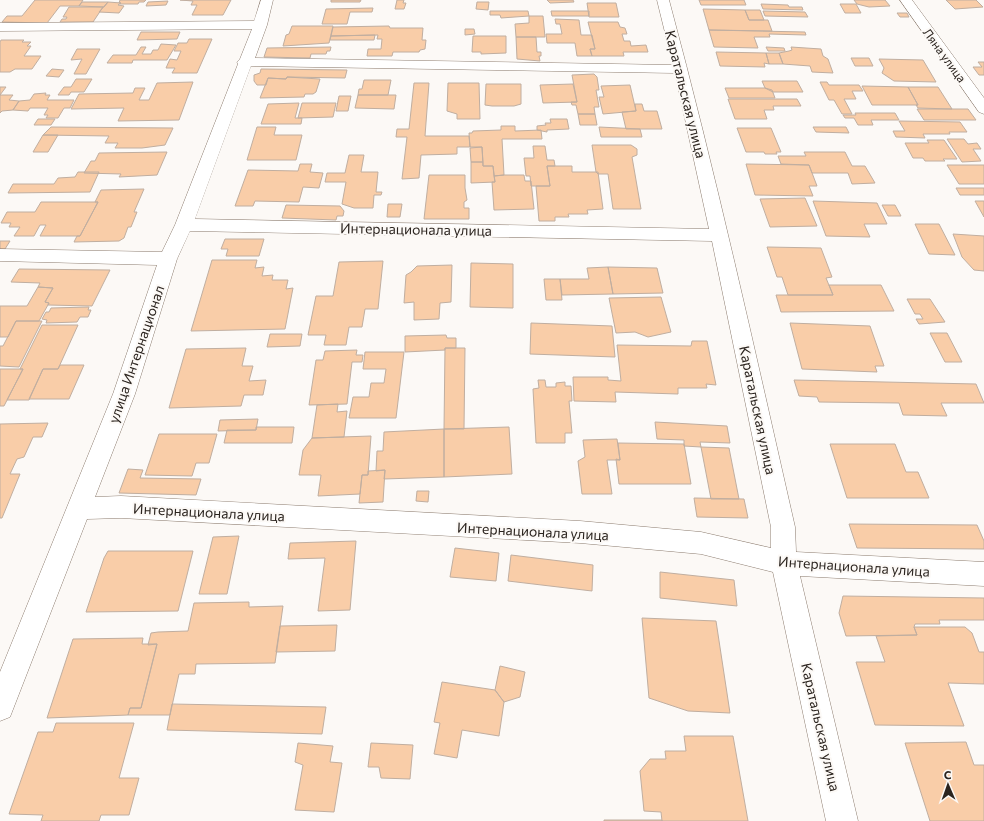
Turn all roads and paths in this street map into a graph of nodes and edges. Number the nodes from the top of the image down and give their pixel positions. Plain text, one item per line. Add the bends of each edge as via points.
1 (267, 0) edge
2 (663, 0) edge
3 (906, 0) edge
4 (260, 25) junction
5 (0, 27) edge
6 (244, 62) junction
7 (681, 68) junction
8 (984, 109) edge
9 (184, 225) junction
10 (720, 235) junction
11 (0, 255) edge
12 (168, 259) junction
13 (79, 508) junction
14 (784, 563) junction
15 (984, 574) edge
16 (0, 706) edge
17 (842, 821) edge

1 - 4 street, улица Интернационал
2 - 7 street, Каратальская улица
3 - 8 street, Ляна улица
4 - 5 street
4 - 6 street, улица Интернационал
6 - 7 street
6 - 9 street, улица Интернационал
7 - 10 street, Каратальская улица
9 - 10 street, Интернационала улица
9 - 12 street, улица Интернационал
10 - 14 street, Каратальская улица via 783,527
11 - 12 street
12 - 13 street, улица Интернационал via 124,394
13 - 14 street, Интернационала улица via 121,507 580,532 701,543
13 - 16 street, улица Интернационал
14 - 15 street, Интернационала улица
14 - 17 street, Каратальская улица

